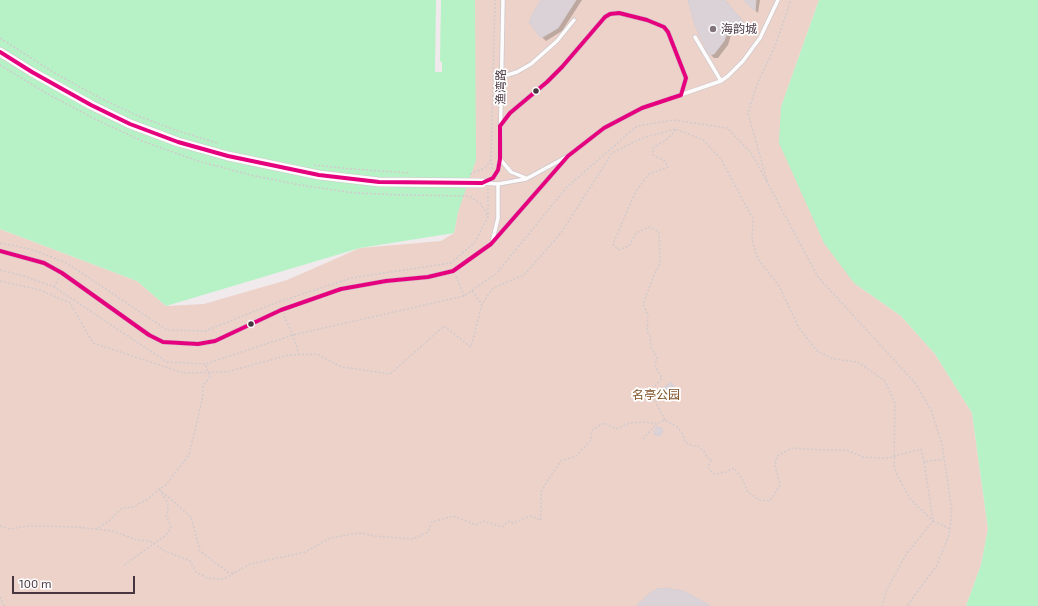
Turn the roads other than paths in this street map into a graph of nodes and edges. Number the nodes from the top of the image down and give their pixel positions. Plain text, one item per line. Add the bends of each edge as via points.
1 (503, 0) edge
2 (778, 0) edge
3 (574, 20) dead end
4 (695, 37) dead end
5 (0, 52) edge
6 (501, 77) junction
7 (720, 81) junction
8 (681, 95) junction
9 (500, 126) junction
10 (568, 156) junction
11 (500, 159) junction
12 (526, 179) junction
13 (485, 183) junction
14 (498, 184) junction
15 (491, 244) junction
16 (0, 251) edge

1 - 6 lane, 渔湾路
2 - 7 lane via 760,38 743,61
3 - 6 lane via 557,41 531,64
4 - 7 lane
5 - 13 street via 91,105 130,124 178,142 221,154 319,175 379,182
6 - 9 lane, 渔湾路
7 - 8 lane
8 - 9 lane via 686,78 664,27 619,13 610,14 604,17 562,67 510,113
8 - 10 lane via 642,108 604,128
9 - 11 lane, 渔湾路
10 - 12 lane
10 - 15 lane
11 - 12 lane via 510,172
11 - 13 lane, 渔湾路 via 498,170 493,178
12 - 14 lane
13 - 14 lane
14 - 15 lane via 498,218
15 - 16 lane via 453,271 342,289 281,310 216,341 198,344 164,342 149,335 73,281 44,264

